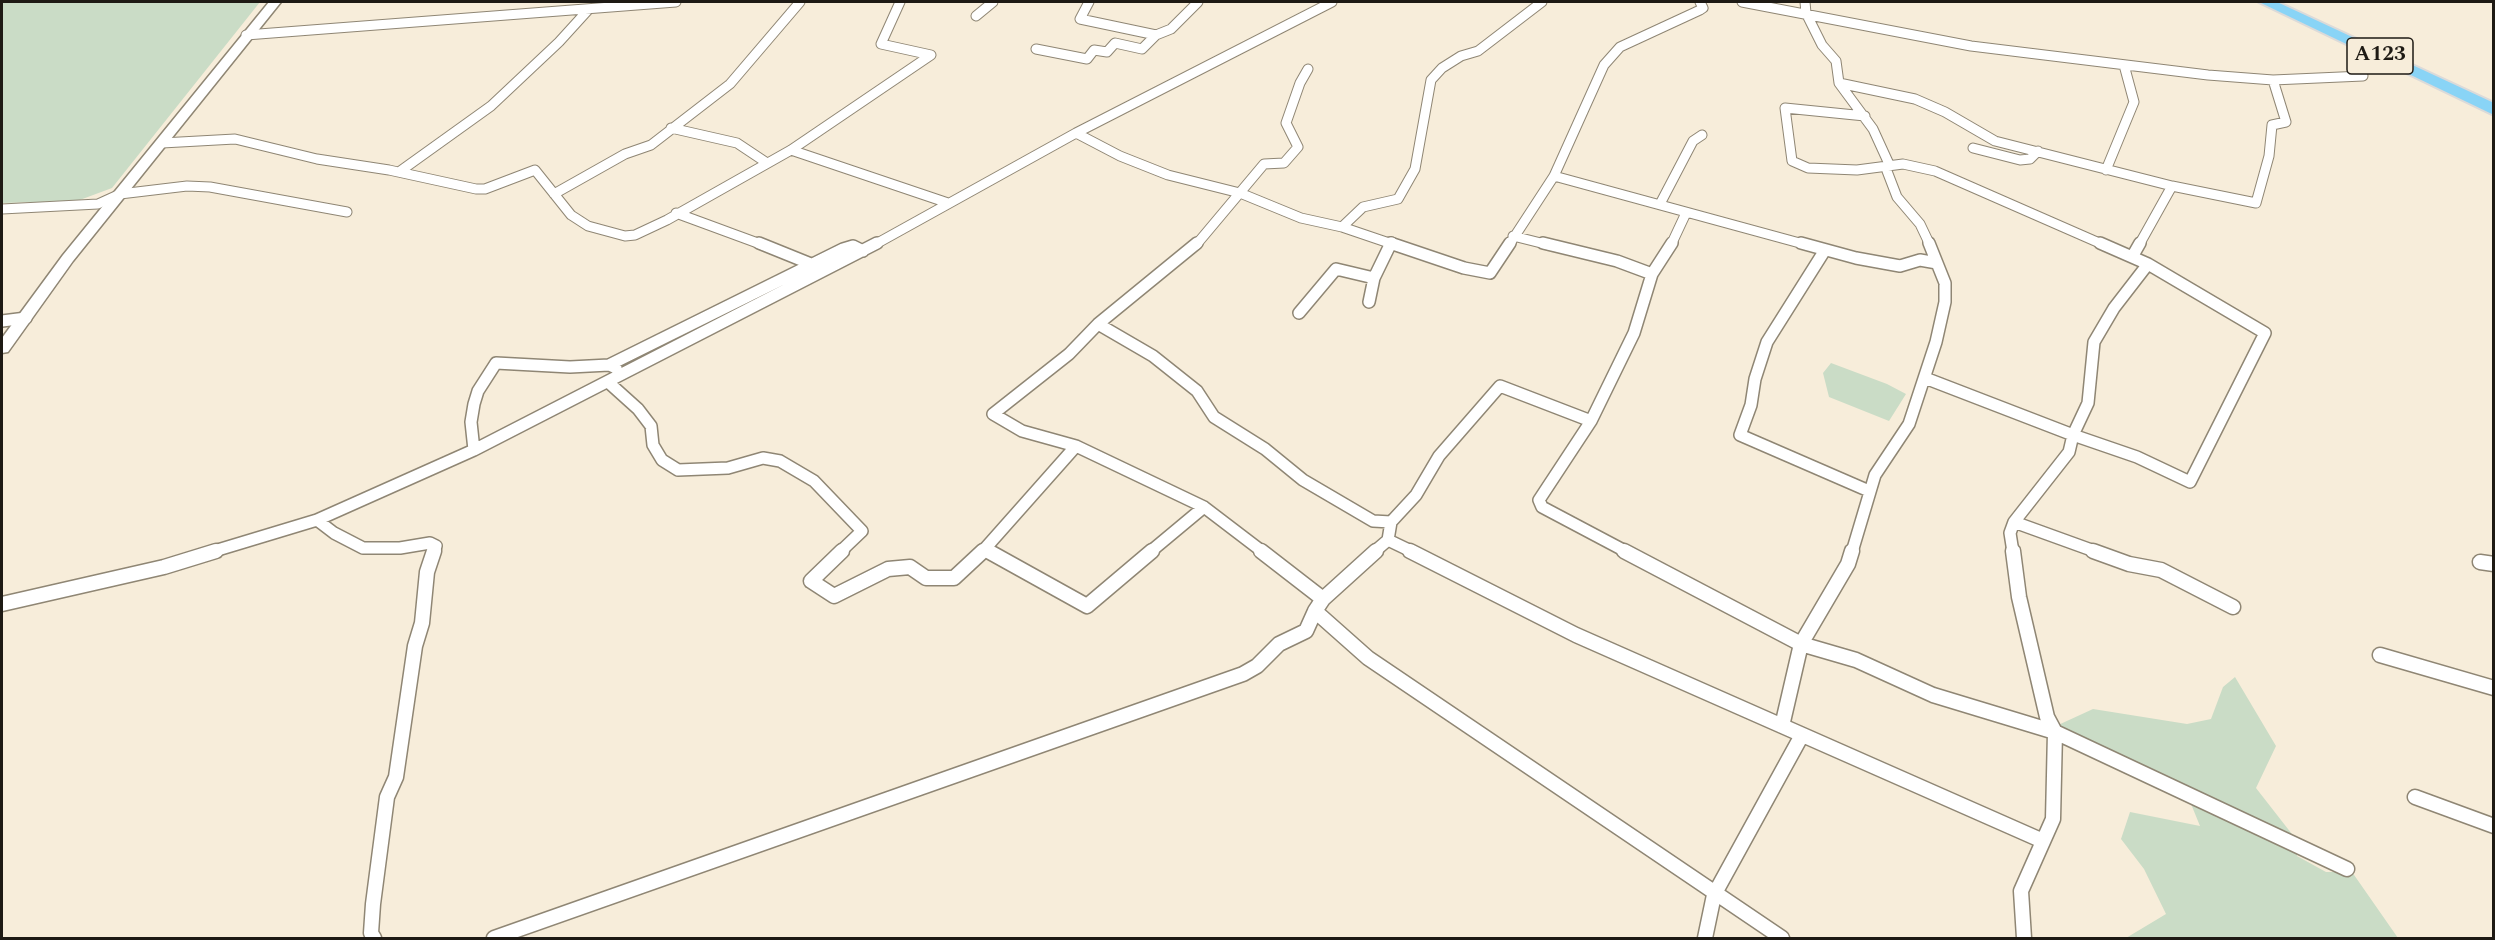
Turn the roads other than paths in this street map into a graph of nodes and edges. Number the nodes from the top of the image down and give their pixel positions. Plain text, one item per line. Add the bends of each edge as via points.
1 (274, 2) edge
2 (675, 2) edge
3 (800, 2) edge
4 (900, 2) edge
5 (993, 2) edge
6 (1089, 2) edge
7 (1198, 2) edge
8 (1332, 2) edge
9 (1542, 2) edge
10 (1700, 2) edge
11 (1742, 2) edge
12 (2266, 2) edge
13 (1805, 7) edge
14 (589, 9) junction
15 (976, 16) dead end
16 (246, 34) junction
17 (1156, 35) junction
18 (1036, 49) dead end
19 (2376, 54) junction
20 (2124, 65) junction
21 (1308, 69) dead end
22 (2273, 80) junction
23 (1839, 83) junction
24 (2493, 110) edge
25 (1865, 116) junction
26 (671, 128) junction
27 (1076, 133) junction
28 (1702, 135) dead end
29 (162, 143) junction
30 (1973, 148) dead end
31 (791, 150) junction
32 (2038, 151) junction
33 (767, 163) junction
34 (1888, 164) junction
35 (2106, 170) junction
36 (399, 172) junction
37 (1554, 176) junction
38 (2172, 186) junction
39 (1240, 193) junction
40 (120, 194) junction
41 (554, 194) junction
42 (948, 203) junction
43 (1660, 204) junction
44 (2, 209) edge
45 (348, 212) dead end
46 (676, 213) junction
47 (1686, 213) junction
48 (1342, 226) junction
49 (1513, 236) junction
50 (1392, 242) junction
51 (863, 250) junction
52 (1825, 250) junction
53 (2132, 257) junction
54 (1937, 263) junction
55 (811, 264) junction
56 (2148, 264) junction
57 (1652, 274) junction
58 (1374, 278) junction
59 (1369, 302) dead end
60 (1299, 313) dead end
61 (26, 318) junction
62 (2, 321) edge
63 (1098, 324) junction
64 (2, 348) edge
65 (609, 365) junction
66 (629, 372) junction
67 (1925, 378) junction
68 (608, 382) junction
69 (1591, 421) junction
70 (2073, 435) junction
71 (1076, 446) junction
72 (474, 450) junction
73 (1869, 491) junction
74 (1204, 507) junction
75 (317, 520) junction
76 (1390, 522) junction
77 (2014, 522) junction
78 (1388, 540) junction
79 (985, 549) junction
80 (2, 604) edge
81 (1319, 605) junction
82 (2233, 607) dead end
83 (1801, 644) junction
84 (2380, 655) dead end
85 (2493, 688) edge
86 (1782, 726) junction
87 (2055, 732) junction
88 (1802, 735) junction
89 (2415, 796) dead end
90 (2493, 826) edge
91 (2043, 841) junction
92 (2347, 869) dead end
93 (1714, 895) junction
94 (374, 939) edge
95 (494, 939) edge
96 (1705, 939) edge
97 (1782, 939) edge
98 (2024, 939) edge

1 - 16 main road
2 - 14 street
3 - 26 street via 737,78
4 - 31 street via 881,44 931,55
5 - 15 street
6 - 17 street via 1080,19
7 - 17 street via 1171,29
8 - 27 street
9 - 48 street via 1478,51 1461,56 1431,80 1415,169 1398,199 1363,207
10 - 37 street via 1700,10 1620,47 1604,65
11 - 13 street
12 - 19 highway, A123
13 - 20 street via 1971,45
13 - 23 street via 1822,45 1836,61
14 - 16 street
14 - 36 street via 560,42 491,106
16 - 29 main road
17 - 18 street via 1142,49 1115,44 1107,52 1094,50 1086,59
19 - 22 street via 2360,60 2363,76
19 - 24 highway, A123
20 - 22 street
20 - 35 street via 2134,102
21 - 39 street via 1286,123 1298,147 1284,163 1264,164
22 - 38 street via 2286,122 2272,125 2270,156 2256,203
23 - 25 street
23 - 32 street via 1915,99 1945,112 1986,138
25 - 34 street via 1882,144
25 - 34 street via 1785,108 1792,162 1808,168 1857,170
26 - 33 street via 737,143
26 - 41 street via 651,145 625,154
27 - 39 street via 1168,175
27 - 42 street
28 - 43 street via 1694,141
29 - 36 street via 235,139 317,159
29 - 40 main road
30 - 32 street via 2020,160 2030,159
31 - 33 street
31 - 42 street
32 - 35 street
33 - 46 street
34 - 53 street via 1935,171
34 - 54 street via 1890,183 1920,224
35 - 38 street
36 - 41 street via 485,189 535,170
37 - 43 street
37 - 49 street
38 - 53 street
39 - 48 street via 1300,218
39 - 63 street via 1200,241
40 - 44 street via 98,204
40 - 45 street via 165,187 210,187
40 - 61 main road
41 - 46 street via 571,215 588,226 625,236
42 - 51 street
43 - 47 street
46 - 55 street
47 - 52 street
47 - 57 street
48 - 50 street
49 - 50 street via 1490,273 1464,268
49 - 57 street via 1617,261
50 - 58 street
51 - 55 street via 853,246
51 - 66 street
52 - 54 street via 1900,266 1920,260
52 - 73 street via 1767,342 1740,435
53 - 56 street
54 - 67 street via 1945,283 1945,302
55 - 65 street
56 - 70 street via 2094,342 2088,403
56 - 70 street via 2265,333 2190,482 2137,457
57 - 69 street via 1634,333
58 - 59 street
58 - 60 street via 1336,269
61 - 62 street
61 - 64 main road
63 - 71 street via 1069,354 993,414 1022,431
63 - 76 street via 1153,356 1197,391 1214,417 1265,449 1303,480 1373,521
65 - 66 street
65 - 72 street via 496,363 474,404
66 - 68 street
67 - 70 street
67 - 73 street via 1909,424 1875,475
68 - 72 street
68 - 79 street via 638,409 651,426 653,445 662,460 678,470 728,468 763,458 780,461 814,482 862,531 811,580 834,596 888,569 910,567 926,578 954,578
69 - 76 street via 1500,386 1439,456 1416,495
69 - 83 street via 1539,500 1542,507
70 - 77 street via 2069,452
71 - 74 street
71 - 79 street
72 - 75 street
73 - 83 street via 1848,564
74 - 79 street via 1087,606
74 - 81 street
75 - 80 street via 164,567
75 - 94 street via 363,548 430,543 436,546 427,572 396,777 387,797 370,933
76 - 78 street
77 - 82 street via 2129,564 2161,570
77 - 87 street via 2010,533 2019,597 2047,717
78 - 81 street
78 - 86 street via 1576,635
81 - 93 street via 1368,658
81 - 95 street via 1306,631 1279,644 1243,674
83 - 86 street
83 - 87 street via 1856,660 1934,695
84 - 85 street
86 - 88 street
87 - 91 street via 2053,819
87 - 92 street
88 - 91 street
88 - 93 street
89 - 90 street
91 - 98 street via 2021,891
93 - 96 street
93 - 97 street

